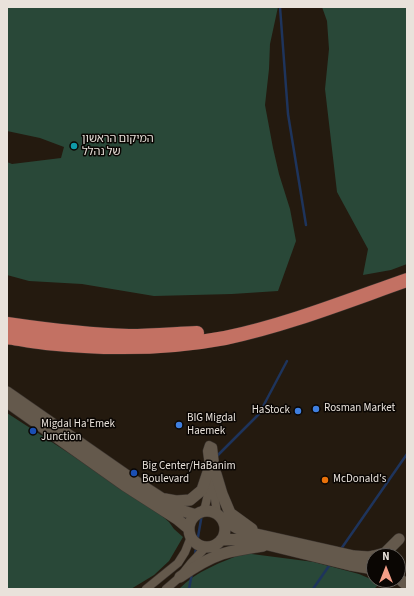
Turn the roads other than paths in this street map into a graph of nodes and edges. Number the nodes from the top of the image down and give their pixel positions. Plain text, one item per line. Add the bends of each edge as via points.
1 (407, 280) edge
2 (302, 317) junction
3 (7, 324) edge
4 (7, 337) edge
5 (7, 392) edge
6 (7, 402) edge
7 (213, 471) junction
8 (160, 497) junction
9 (198, 513) junction
10 (220, 516) junction
11 (190, 533) junction
12 (403, 536) edge
13 (221, 540) junction
14 (267, 540) junction
15 (206, 547) junction
16 (390, 548) edge
17 (393, 548) edge
18 (366, 557) edge
19 (366, 568) edge
20 (180, 577) junction
21 (146, 589) edge
22 (166, 589) edge

1 - 2 highway
2 - 3 highway via 205,333 144,336 67,332
2 - 4 highway via 224,338 180,344 79,346
5 - 8 main road
6 - 11 main road via 167,513
7 - 8 main road via 202,490 190,500 176,501
7 - 9 street via 205,507
7 - 10 street via 215,499
7 - 14 main road via 230,514
8 - 9 main road via 180,510
9 - 10 main road via 209,511
9 - 11 main road via 191,520
10 - 13 main road via 225,529
10 - 14 main road via 235,527
11 - 15 main road via 194,542
11 - 21 street via 185,552 178,563
12 - 16 main road
12 - 17 main road
13 - 14 main road
13 - 15 main road via 216,545
14 - 18 main road
14 - 19 main road
14 - 20 main road via 221,554
15 - 20 street
20 - 22 street

